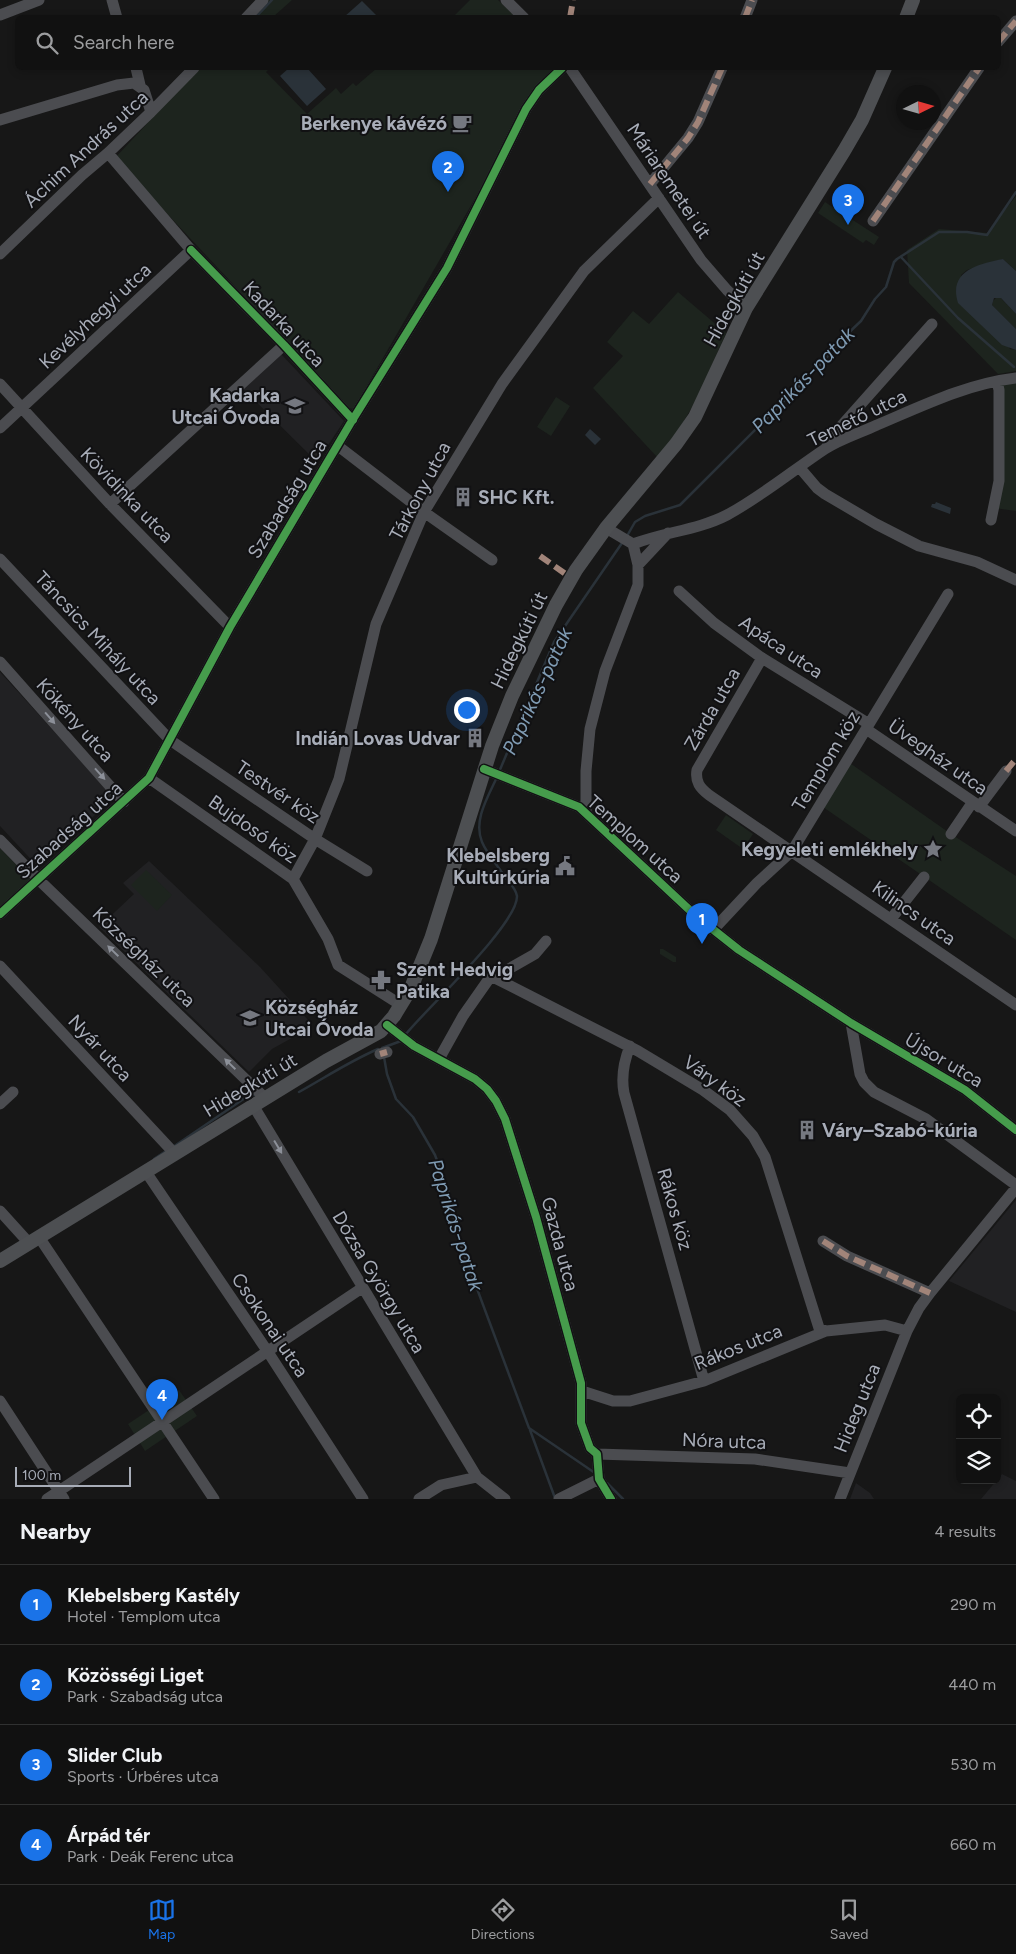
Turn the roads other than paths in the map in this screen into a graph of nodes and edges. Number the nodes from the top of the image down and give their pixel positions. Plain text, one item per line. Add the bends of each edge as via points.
1 (39, 0) edge
2 (112, 0) edge
3 (263, 0) edge
4 (506, 0) edge
5 (752, 0) edge
6 (913, 0) edge
7 (0, 15) edge
8 (116, 15) edge
9 (249, 15) edge
10 (521, 15) edge
11 (745, 15) edge
12 (907, 15) edge
13 (1016, 21) edge
14 (1001, 38) edge
15 (136, 70) edge
16 (192, 70) edge
17 (560, 70) edge
18 (571, 70) edge
19 (721, 70) edge
20 (884, 70) edge
21 (979, 70) edge
22 (140, 85) junction
23 (151, 112) junction
24 (0, 120) edge
25 (108, 153) junction
26 (650, 184) junction
27 (659, 198) junction
28 (873, 221) dead end
29 (191, 250) junction
30 (0, 254) edge
31 (746, 308) junction
32 (932, 324) dead end
33 (284, 346) junction
34 (1016, 378) edge
35 (997, 381) junction
36 (0, 384) edge
37 (22, 408) junction
38 (353, 420) junction
39 (0, 428) edge
40 (338, 446) junction
41 (826, 448) junction
42 (800, 468) junction
43 (110, 504) junction
44 (424, 512) junction
45 (991, 520) dead end
46 (606, 528) junction
47 (668, 533) junction
48 (627, 541) junction
49 (0, 559) edge
50 (492, 560) dead end
51 (638, 564) junction
52 (1016, 580) edge
53 (679, 591) dead end
54 (948, 594) dead end
55 (230, 628) junction
56 (762, 658) junction
57 (0, 662) edge
58 (867, 726) junction
59 (170, 740) junction
60 (487, 770) junction
61 (1006, 771) dead end
62 (149, 778) junction
63 (124, 802) junction
64 (976, 805) junction
65 (586, 812) junction
66 (1016, 831) edge
67 (951, 834) dead end
68 (315, 839) junction
69 (0, 840) edge
70 (792, 850) junction
71 (367, 872) dead end
72 (924, 877) dead end
73 (293, 879) junction
74 (39, 880) junction
75 (0, 914) edge
76 (891, 919) junction
77 (713, 930) junction
78 (546, 941) dead end
79 (0, 966) edge
80 (491, 976) junction
81 (401, 1005) junction
82 (1016, 1005) edge
83 (851, 1023) junction
84 (387, 1025) junction
85 (630, 1046) junction
86 (439, 1059) junction
87 (13, 1092) dead end
88 (259, 1102) junction
89 (0, 1104) edge
90 (1016, 1130) edge
91 (172, 1151) junction
92 (146, 1172) junction
93 (1016, 1186) edge
94 (0, 1210) edge
95 (30, 1239) junction
96 (823, 1241) dead end
97 (0, 1261) edge
98 (362, 1288) junction
99 (930, 1293) junction
100 (826, 1331) junction
101 (907, 1331) junction
102 (268, 1352) junction
103 (704, 1381) junction
104 (582, 1392) junction
105 (0, 1401) edge
106 (162, 1422) junction
107 (597, 1454) junction
108 (850, 1473) junction
109 (598, 1475) junction
110 (477, 1477) junction
111 (61, 1495) edge
112 (563, 1497) edge
113 (47, 1499) edge
114 (214, 1499) edge
115 (363, 1499) edge
116 (418, 1499) edge
117 (504, 1499) edge
118 (611, 1499) edge
119 (840, 1499) edge

1 - 7 street
2 - 8 street
3 - 9 street
4 - 10 street
5 - 11 street
6 - 12 main road
13 - 14 street
15 - 22 street
16 - 23 street, Áchim András utca
17 - 38 street, Szabadság utca via 539,90 526,109 447,268
18 - 26 street, Máriaremetei út
19 - 26 street via 698,122
20 - 31 main road, Hidegkúti út via 862,120
21 - 28 street
22 - 23 street
22 - 24 street via 117,85
23 - 25 street, Áchim András utca
25 - 29 street, Kadarka utca
25 - 30 street, Áchim András utca
26 - 27 street, Máriaremetei út
27 - 31 street, Máriaremetei út via 701,260
27 - 44 street, Tárkony utca via 584,271 502,384
29 - 33 street, Kadarka utca
29 - 37 street, Kevélyhegyi utca
31 - 46 main road, Hidegkúti út via 695,417
32 - 41 street via 836,432
33 - 38 street, Kadarka utca
33 - 43 street
34 - 35 street, Temető utca
35 - 41 street, Temető utca via 935,400
35 - 45 street via 999,481
36 - 37 street, Kövidinka utca
37 - 39 street, Kevélyhegyi utca
37 - 43 street, Kövidinka utca
38 - 40 street, Szabadság utca
40 - 44 street
40 - 55 street, Szabadság utca
41 - 42 street, Temető utca
42 - 47 street, Temető utca via 727,515
42 - 52 street via 825,494 876,524 919,546 977,562
43 - 55 street, Kövidinka utca
44 - 50 street
44 - 68 street, Tárkony utca via 376,624 339,779
46 - 48 street
46 - 60 main road, Hidegkúti út via 556,605 512,696
47 - 48 street, Temető utca
47 - 51 street
48 - 51 street
49 - 59 street, Táncsics Mihály utca
51 - 65 street via 640,574 635,596 605,671 590,729
53 - 56 street, Apáca utca via 714,623
54 - 58 street, Templom köz
55 - 59 street, Szabadság utca
56 - 58 street, Apáca utca
56 - 70 street, Zárda utca via 697,770 696,777 703,790
57 -> 63 street, Kökény utca
58 - 64 street, Üvegház utca
58 - 70 street, Templom köz
59 - 62 street, Szabadság utca
59 - 68 street, Testvér köz
60 - 65 street, Templom utca
60 - 81 main road, Hidegkúti út via 431,938
61 - 64 street
62 - 63 street, Szabadság utca
62 - 73 street, Bujdosó köz
63 - 74 street, Szabadság utca
64 - 66 street, Üvegház utca
64 - 67 street
65 - 77 street, Templom utca
68 - 71 street, Testvér köz
68 - 73 street, Tárkony utca
69 - 74 street, Községház utca
70 - 76 street, Kilincs utca
70 - 77 street, Templom köz
72 - 76 street
73 - 81 street, Bujdosó köz via 328,939 338,965
74 - 75 street, Szabadság utca
88 -> 74 street, Községház utca
76 - 82 street, Kilincs utca
77 - 83 street, Templom utca
78 - 80 street via 535,954
79 - 91 street, Nyár utca
80 - 85 street, Váry köz
80 - 86 street
81 - 84 main road, Hidegkúti út
83 - 90 street, Újsor utca via 964,1090
83 - 93 street via 860,1074 874,1092 926,1119
84 - 86 street, Gazda utca via 402,1038
84 - 88 main road, Hidegkúti út
85 - 100 street, Váry köz via 703,1090 730,1110 753,1136 765,1157 819,1328
85 - 103 street, Rákos köz via 622,1082 624,1093
86 - 104 street, Gazda utca via 487,1089 505,1119 536,1217
87 - 89 street
88 - 91 main road, Hidegkúti út
88 -> 98 street, Dózsa György utca
91 - 92 main road, Hidegkúti út
92 - 95 main road, Hidegkúti út
92 - 102 street, Csokonai utca
93 - 99 street, Hideg utca
94 - 95 street
95 - 97 main road, Hidegkúti út
95 - 106 street
96 - 99 street via 847,1256
98 - 102 street
98 - 110 street, Dózsa György utca
99 - 101 street, Hideg utca
100 - 101 street, Rákos utca via 885,1325
100 - 103 street, Rákos utca
101 - 108 street, Hideg utca
102 - 106 street
102 - 115 street, Csokonai utca
103 - 104 street, Rákos utca via 622,1402
104 - 107 street, Gazda utca via 581,1423 590,1448
105 - 111 street
106 - 111 street
106 - 114 street
107 - 108 street, Nóra utca via 755,1459
107 - 109 street, Gazda utca
108 - 119 street, Hideg utca
109 - 112 street
109 - 118 street, Gazda utca
110 - 116 street via 442,1485
110 - 117 street, Dózsa György utca
111 - 113 street

